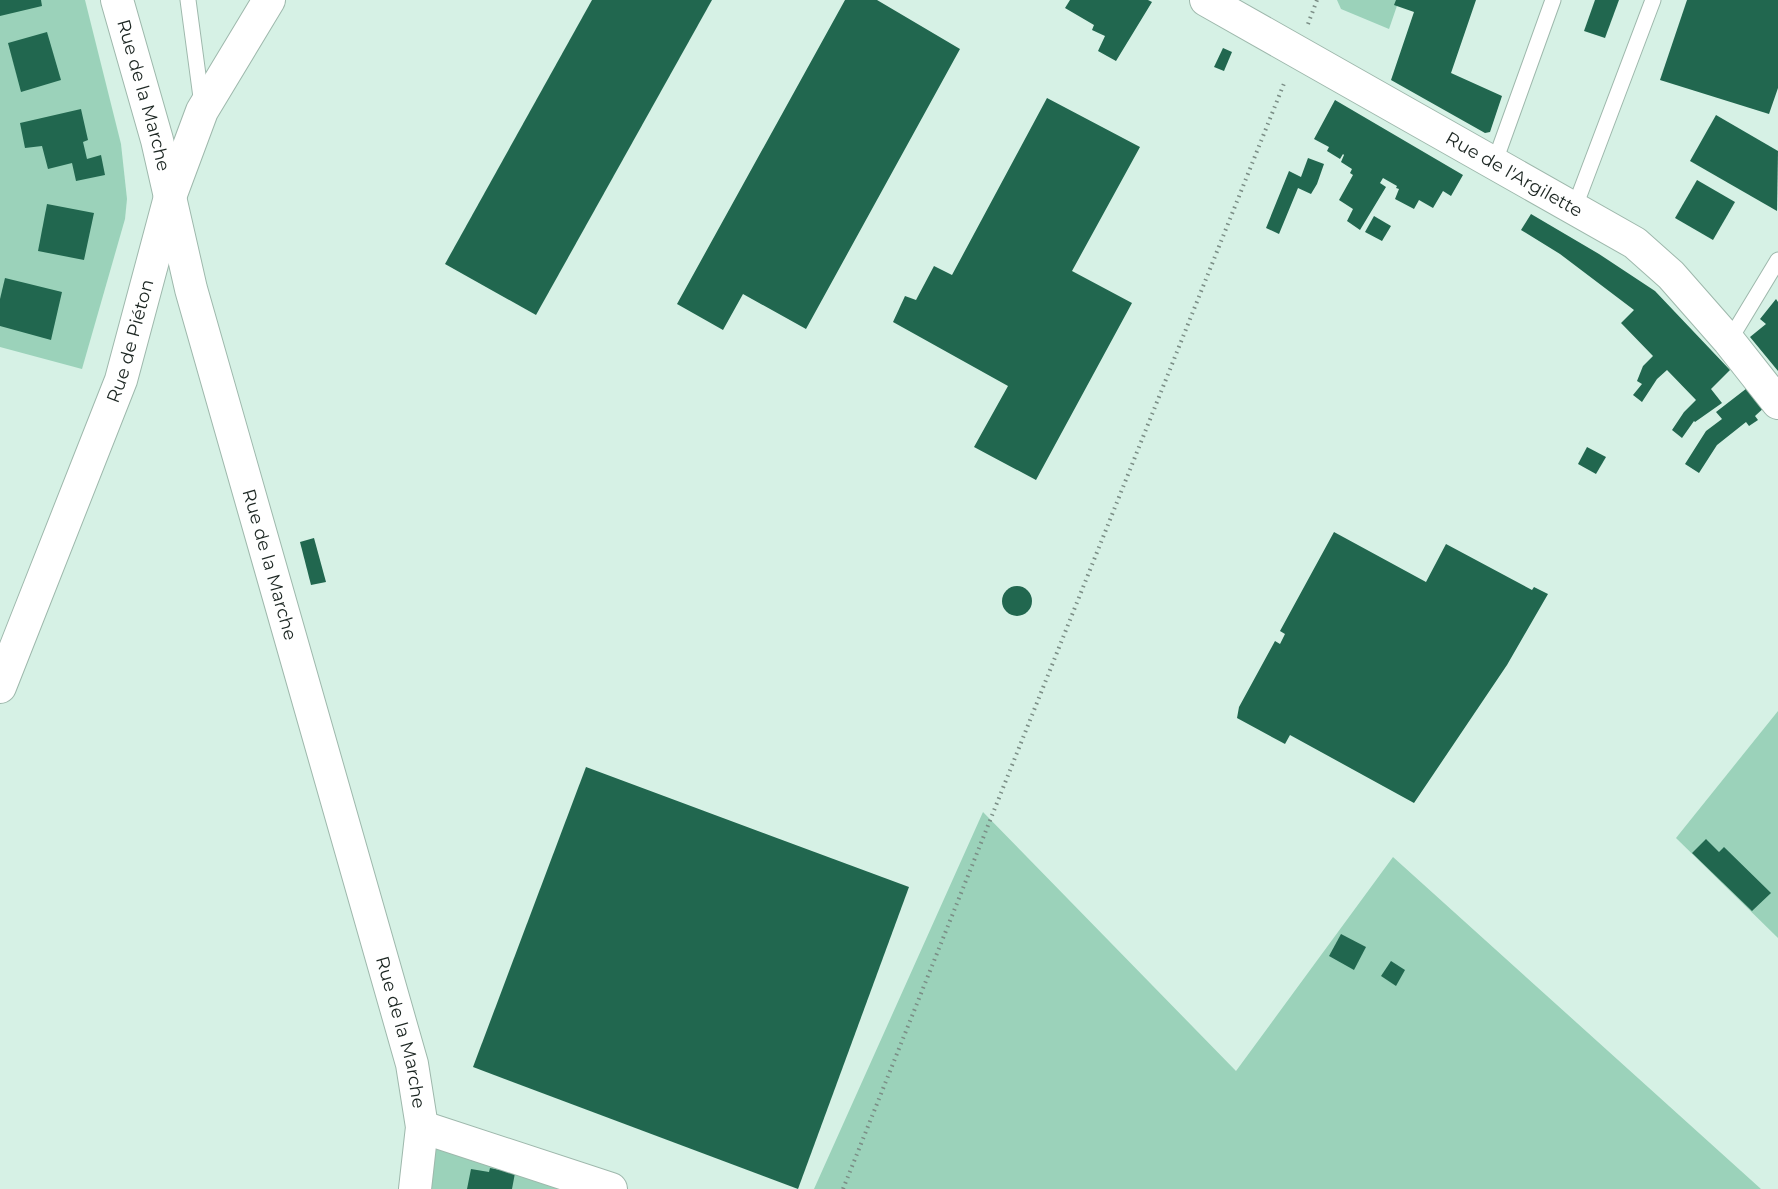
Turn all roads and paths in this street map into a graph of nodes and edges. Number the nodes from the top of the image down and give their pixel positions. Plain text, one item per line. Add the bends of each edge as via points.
1 (117, 0) edge
2 (188, 0) edge
3 (269, 0) edge
4 (1206, 0) edge
5 (1553, 0) edge
6 (1653, 0) edge
7 (1297, 52) junction
8 (202, 111) junction
9 (1494, 164) junction
10 (171, 197) junction
11 (1574, 210) junction
12 (1778, 260) edge
13 (1729, 341) junction
14 (1778, 403) edge
15 (0, 687) edge
16 (422, 1127) junction
17 (416, 1189) edge
18 (611, 1189) edge
19 (843, 1189) edge

1 - 10 street, Rue de la Marche
2 - 8 lane
3 - 8 street, Rue de Piéton
4 - 7 street, Rue de l'Argilette
5 - 9 lane
6 - 11 lane
7 - 9 street, Rue de l'Argilette
7 - 19 path
8 - 10 street, Rue de Piéton
9 - 11 street, Rue de l'Argilette
10 - 15 street, Rue de Piéton via 121,380
10 - 16 street, Rue de la Marche via 191,289 412,1064
11 - 13 street, Rue de l'Argilette via 1635,243 1671,275
12 - 13 lane
13 - 14 street, Rue de l'Argilette
16 - 17 street, Rue de la Marche
16 - 18 street, Rue de la Marche

